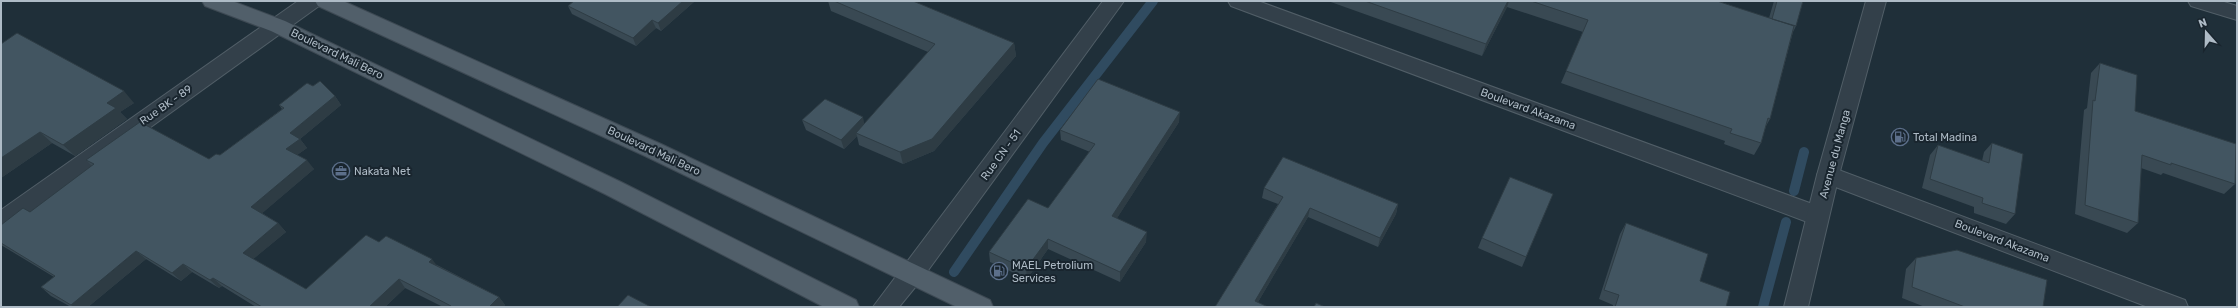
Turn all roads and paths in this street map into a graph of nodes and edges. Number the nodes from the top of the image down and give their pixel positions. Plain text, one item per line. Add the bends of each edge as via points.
1 (212, 1) edge
2 (312, 1) edge
3 (325, 1) edge
4 (1114, 1) edge
5 (1238, 1) edge
6 (1876, 1) edge
7 (2198, 1) edge
8 (2237, 13) edge
9 (278, 26) junction
10 (1828, 175) junction
11 (1818, 216) junction
12 (1, 222) edge
13 (913, 274) junction
14 (847, 307) edge
15 (885, 307) edge
16 (981, 307) edge
17 (1796, 307) edge
18 (2176, 307) edge

1 - 9 main road, Boulevard Mali Bero
2 - 9 street, Rue BK - 89
3 - 13 main road, Boulevard Mali Bero via 653,150
4 - 13 street, Rue CN - 51
5 - 11 street, Boulevard Akazama
6 - 10 street, Avenue du Manga
7 - 8 street
9 - 12 street, Rue BK - 89
9 - 14 main road, Boulevard Mali Bero via 613,188
10 - 11 street, Avenue du Manga
10 - 18 street, Boulevard Akazama
11 - 17 street, Avenue du Manga
13 - 15 street, Rue CN - 51
13 - 16 main road, Boulevard Mali Bero

